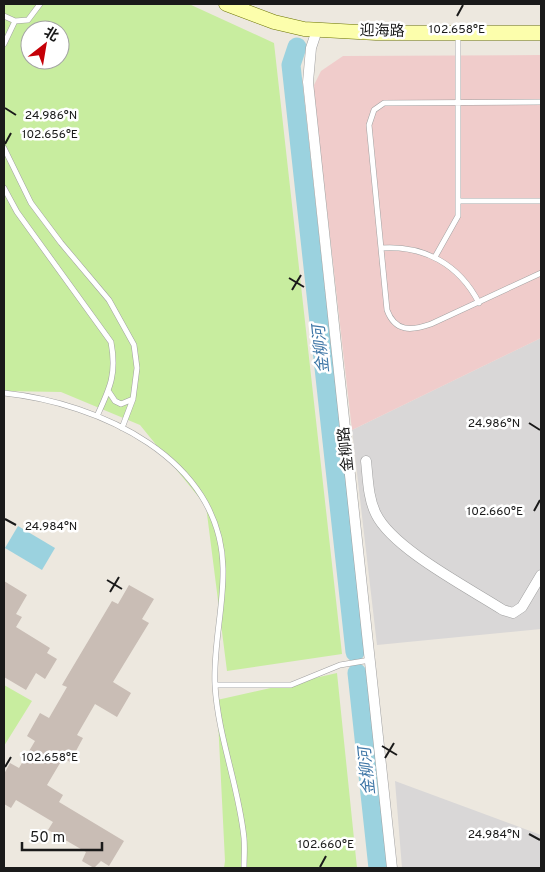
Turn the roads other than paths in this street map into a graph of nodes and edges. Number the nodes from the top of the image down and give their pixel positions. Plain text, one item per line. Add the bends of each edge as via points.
1 (40, 4) edge
2 (226, 4) edge
3 (4, 16) edge
4 (15, 21) junction
5 (317, 30) junction
6 (458, 33) junction
7 (541, 33) edge
8 (4, 44) edge
9 (458, 101) junction
10 (541, 102) edge
11 (4, 148) edge
12 (4, 188) edge
13 (458, 201) junction
14 (541, 201) edge
15 (381, 248) junction
16 (435, 257) junction
17 (541, 272) edge
18 (479, 303) junction
19 (109, 392) junction
20 (4, 393) edge
21 (132, 399) junction
22 (98, 416) junction
23 (122, 428) junction
24 (366, 461) dead end
25 (541, 575) edge
26 (370, 660) junction
27 (215, 685) junction
28 (244, 868) edge
29 (392, 868) edge

1 - 4 lane via 28,20
2 - 5 street, 迎海路 via 274,22
3 - 4 lane
4 - 8 lane
5 - 6 street, 迎海路
5 - 26 street, 金柳路 via 311,48 308,82
6 - 7 street, 迎海路
6 - 9 lane
9 - 10 lane
9 - 13 lane
9 - 15 lane via 384,103 371,116 369,125
11 - 21 lane via 31,202 109,300 134,344 138,368
12 - 19 lane via 17,212 112,342 115,365
13 - 14 lane
13 - 16 lane via 458,216
15 - 16 lane via 414,249
15 - 18 lane via 387,310 397,326 417,329
16 - 18 lane via 461,276
17 - 18 lane
19 - 21 lane via 121,404
19 - 22 lane
20 - 22 lane via 31,396
21 - 23 lane
22 - 23 lane
23 - 27 lane via 162,451 188,475 218,528 223,568
24 - 25 street via 371,502 376,515 385,528 418,556 503,610 513,613 522,607
26 - 27 lane via 340,665 291,685
26 - 29 street, 金柳路
27 - 28 lane via 244,838

